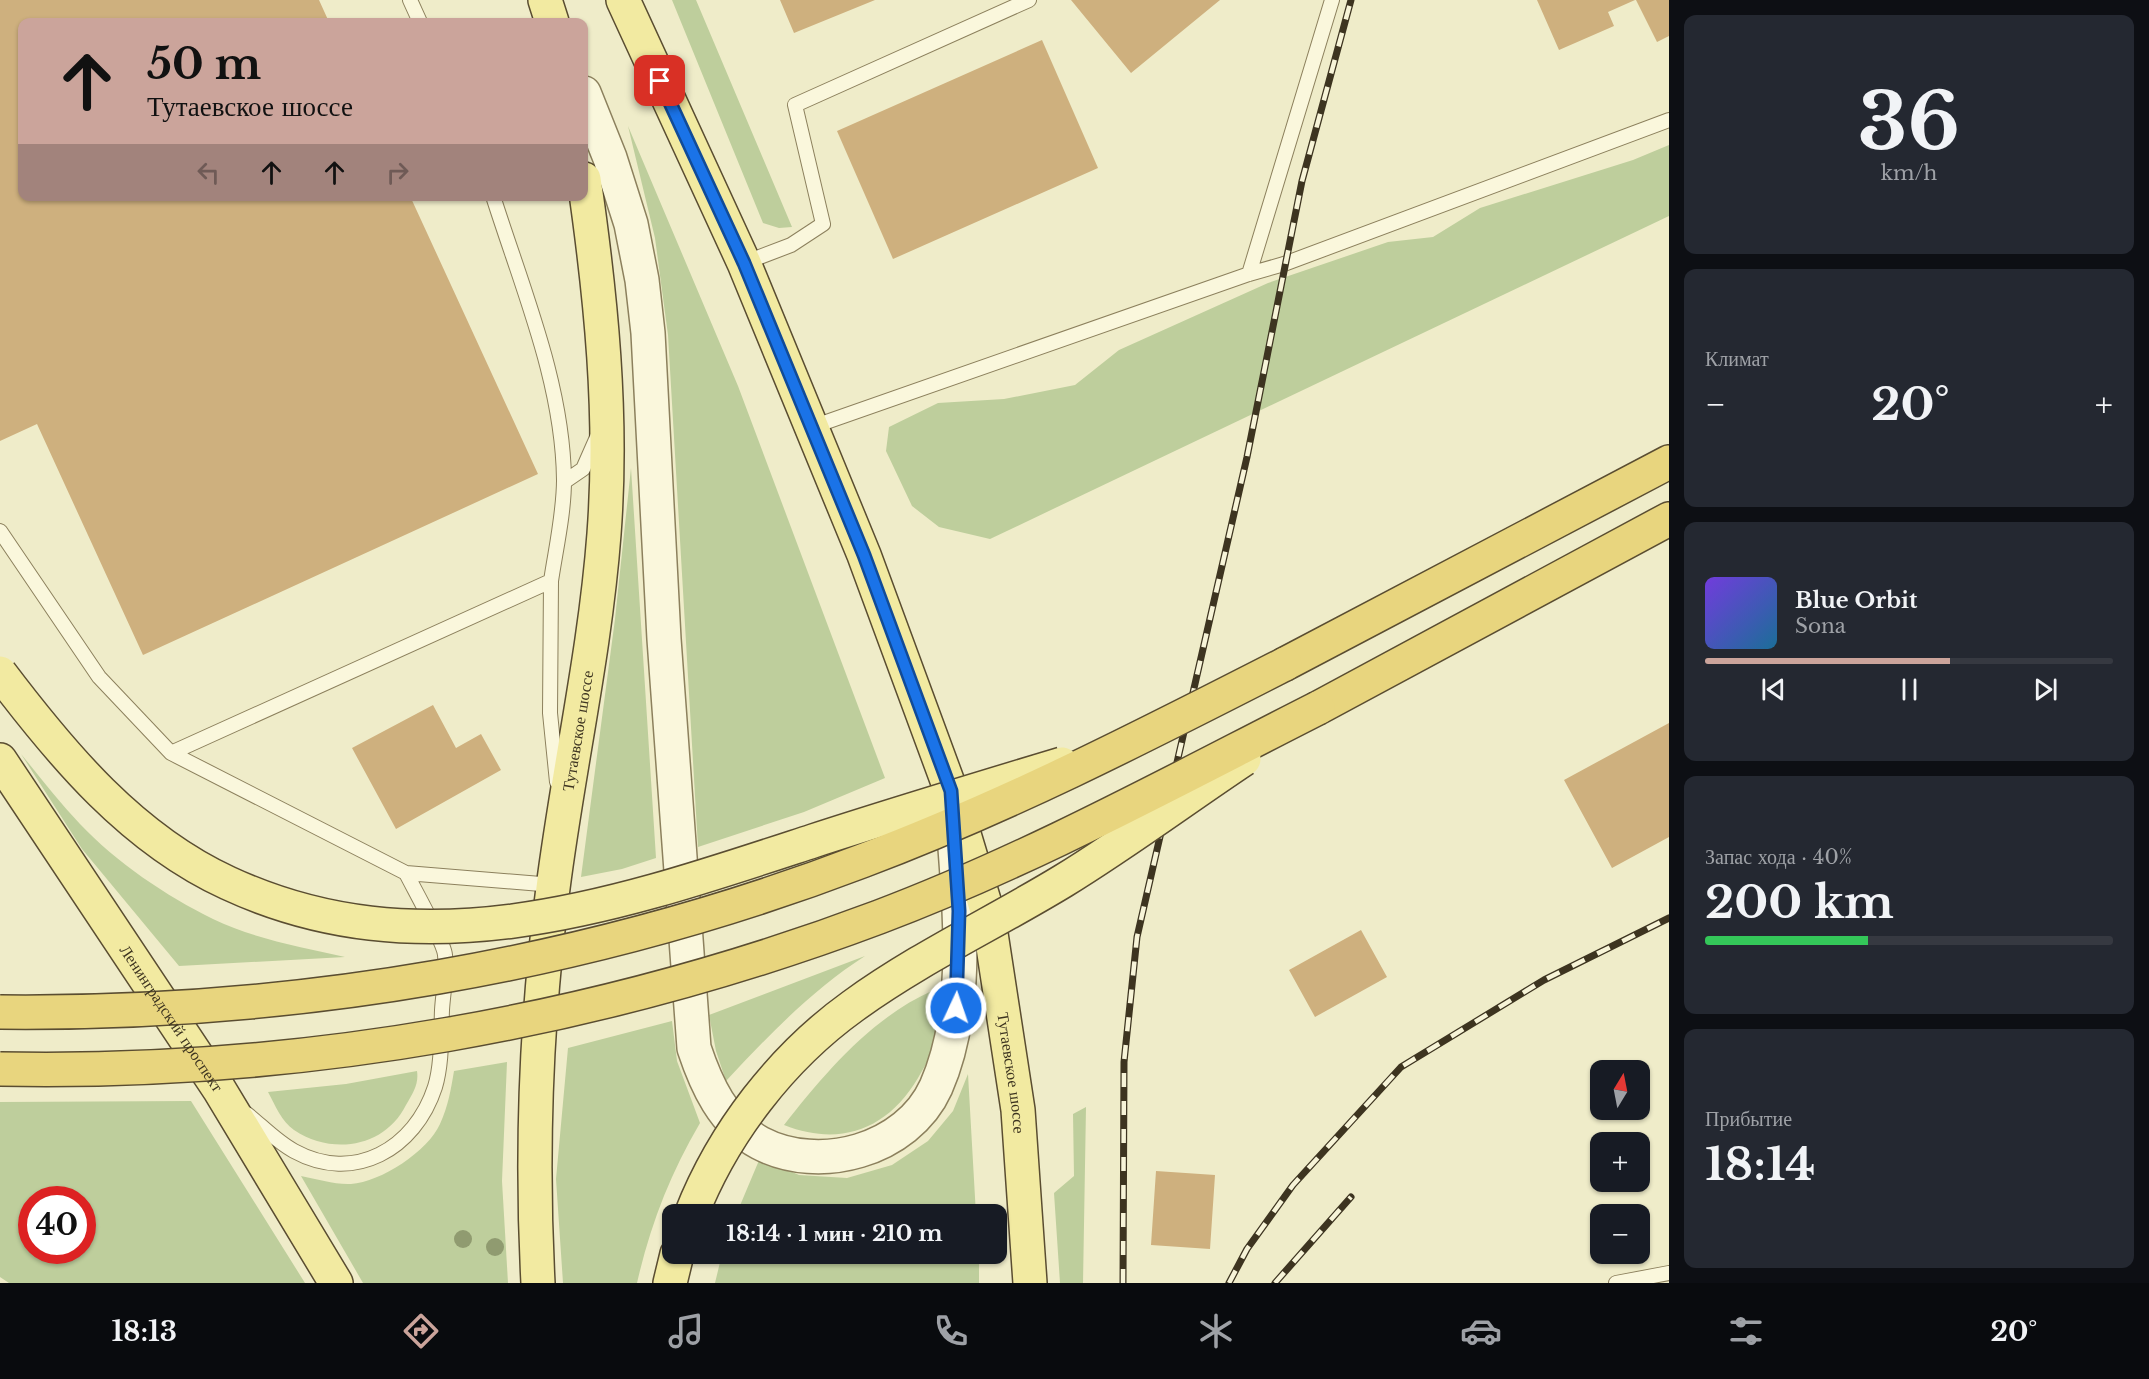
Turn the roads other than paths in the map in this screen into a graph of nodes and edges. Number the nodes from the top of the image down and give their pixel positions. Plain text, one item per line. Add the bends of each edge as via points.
1 (410, 0) edge
2 (623, 0) edge
3 (1029, 0) edge
4 (1332, 0) edge
5 (418, 18) edge
6 (588, 103) edge
7 (1669, 120) edge
8 (495, 201) edge
9 (587, 201) edge
10 (744, 263) junction
11 (1249, 274) junction
12 (607, 414) junction
13 (812, 428) junction
14 (1669, 462) edge
15 (564, 482) junction
16 (1669, 519) edge
17 (0, 531) edge
18 (551, 580) junction
19 (0, 672) edge
20 (1318, 708) junction
21 (1132, 742) junction
22 (171, 753) junction
23 (0, 760) edge
24 (951, 791) junction
25 (562, 833) junction
26 (406, 873) junction
27 (553, 885) junction
28 (0, 1012) edge
29 (0, 1069) edge
30 (219, 1089) junction
31 (696, 1204) edge
32 (675, 1264) edge
33 (1669, 1273) edge
34 (336, 1283) edge
35 (538, 1283) edge
36 (670, 1283) edge
37 (1030, 1283) edge
38 (1616, 1283) edge

1 - 5 lane
2 - 10 main road, Тутаевское шоссе
3 - 10 lane via 795,105 823,224 791,246
4 - 11 lane
6 - 24 street via 631,224 647,322 664,639 694,1048 717,1103 759,1142 789,1154 823,1158 856,1152 890,1137 914,1117 935,1089 950,1048 956,1008 959,911
7 - 11 lane
8 - 15 lane via 548,367
9 - 12 main road, Тутаевское шоссе via 603,331
10 - 13 main road, Тутаевское шоссе
11 - 13 lane
12 - 15 lane via 583,469
12 - 25 main road, Тутаевское шоссе via 603,545
13 - 24 main road, Тутаевское шоссе via 864,555
14 - 21 highway, bridge
15 - 18 lane
16 - 20 highway
17 - 22 lane via 99,677
18 - 22 lane
18 - 25 lane via 550,713
19 - 21 main road, bridge via 53,743 105,797 163,845 225,882 286,907 364,924 404,928 525,921 667,889
20 - 29 highway, bridge via 977,877 763,957 656,988 459,1032 266,1059 66,1070
20 - 31 main road, bridge via 1064,880 978,928 852,1007 764,1090 718,1159
21 - 28 highway, bridge via 955,824 860,862 743,903 592,945 359,991 158,1010
22 - 26 lane
23 - 30 main road, Ленинградский проспект
24 - 37 main road, Тутаевское шоссе via 988,914 1018,1110
25 - 27 main road, Тутаевское шоссе
26 - 27 lane
26 - 30 lane via 446,953 435,1086 412,1132 378,1157 350,1162 319,1160 294,1151
27 - 35 main road, Тутаевское шоссе via 534,1121
30 - 34 main road, Ленинградский проспект
32 - 36 main road
33 - 38 lane

